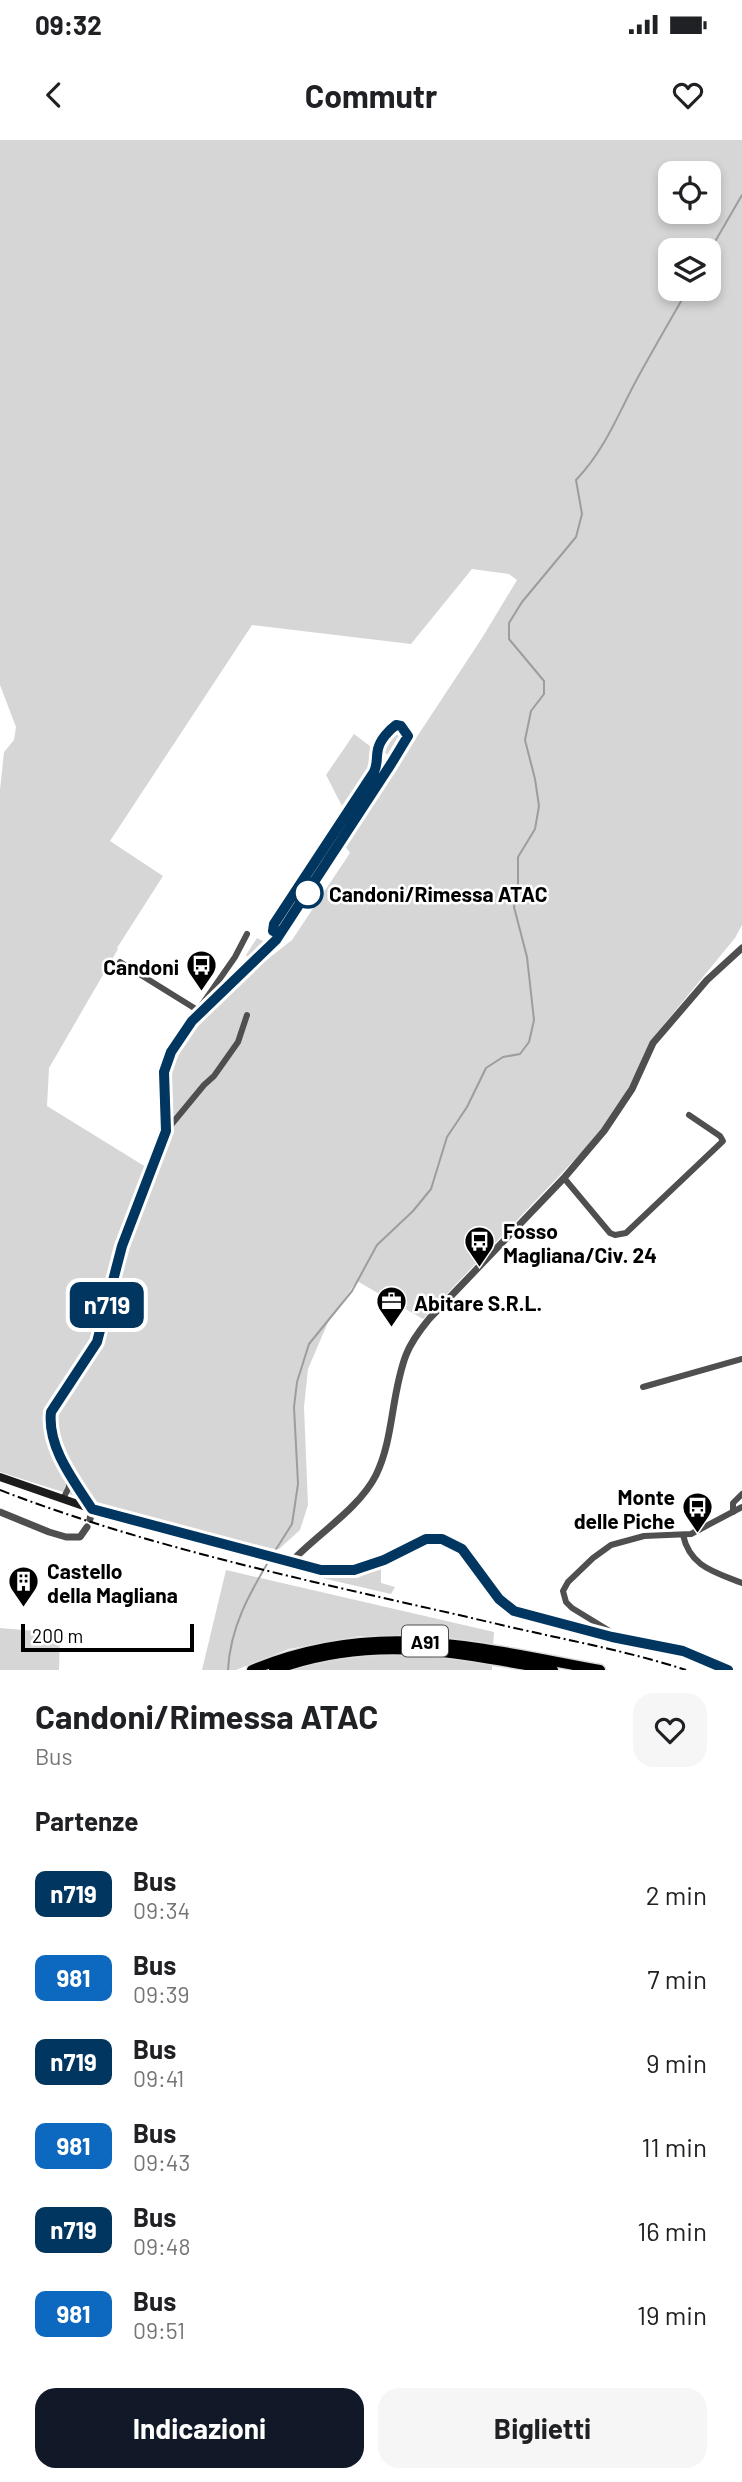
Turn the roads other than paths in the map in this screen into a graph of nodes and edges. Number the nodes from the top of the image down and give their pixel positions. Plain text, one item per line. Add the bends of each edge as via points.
1 (247, 934) dead end
2 (742, 948) edge
3 (120, 962) dead end
4 (199, 1011) junction
5 (247, 1015) dead end
6 (689, 1115) dead end
7 (166, 1131) junction
8 (564, 1178) junction
9 (742, 1359) edge
10 (643, 1387) dead end
11 (69, 1472) junction
12 (0, 1477) edge
13 (742, 1494) edge
14 (63, 1499) junction
15 (742, 1507) edge
16 (92, 1509) junction
17 (0, 1512) edge
18 (733, 1512) junction
19 (684, 1535) junction
20 (285, 1562) junction
21 (742, 1584) edge
22 (612, 1637) junction
23 (330, 1650) junction
24 (252, 1670) edge
25 (274, 1670) edge
26 (553, 1670) edge
27 (600, 1670) edge
28 (728, 1670) edge

1 - 4 street
2 - 8 street via 653,1043 613,1121
3 - 4 street
4 - 7 street via 166,1063
5 - 7 street via 238,1042
6 - 8 street via 723,1141 626,1233 610,1233
7 - 11 street via 122,1246 97,1342 51,1412 52,1438
8 - 20 street via 417,1334 402,1367 376,1475 362,1496
9 - 10 street
11 - 14 street
11 - 16 street
12 - 14 main road
13 - 18 street via 734,1502
14 - 16 main road
15 - 18 street
16 - 17 street via 80,1536 66,1537
16 - 20 main road
18 - 19 street
19 - 21 street via 697,1562
19 - 22 street via 644,1536 611,1545 565,1587 563,1596 569,1606
20 - 22 main road via 332,1572 354,1570 426,1539 442,1539 465,1551 496,1596 512,1609
22 - 28 main road via 683,1651
23 - 24 highway, A91 via 289,1656
23 - 25 highway, A91
23 - 26 highway, A91 via 407,1648
23 - 27 highway, A91 via 432,1641

